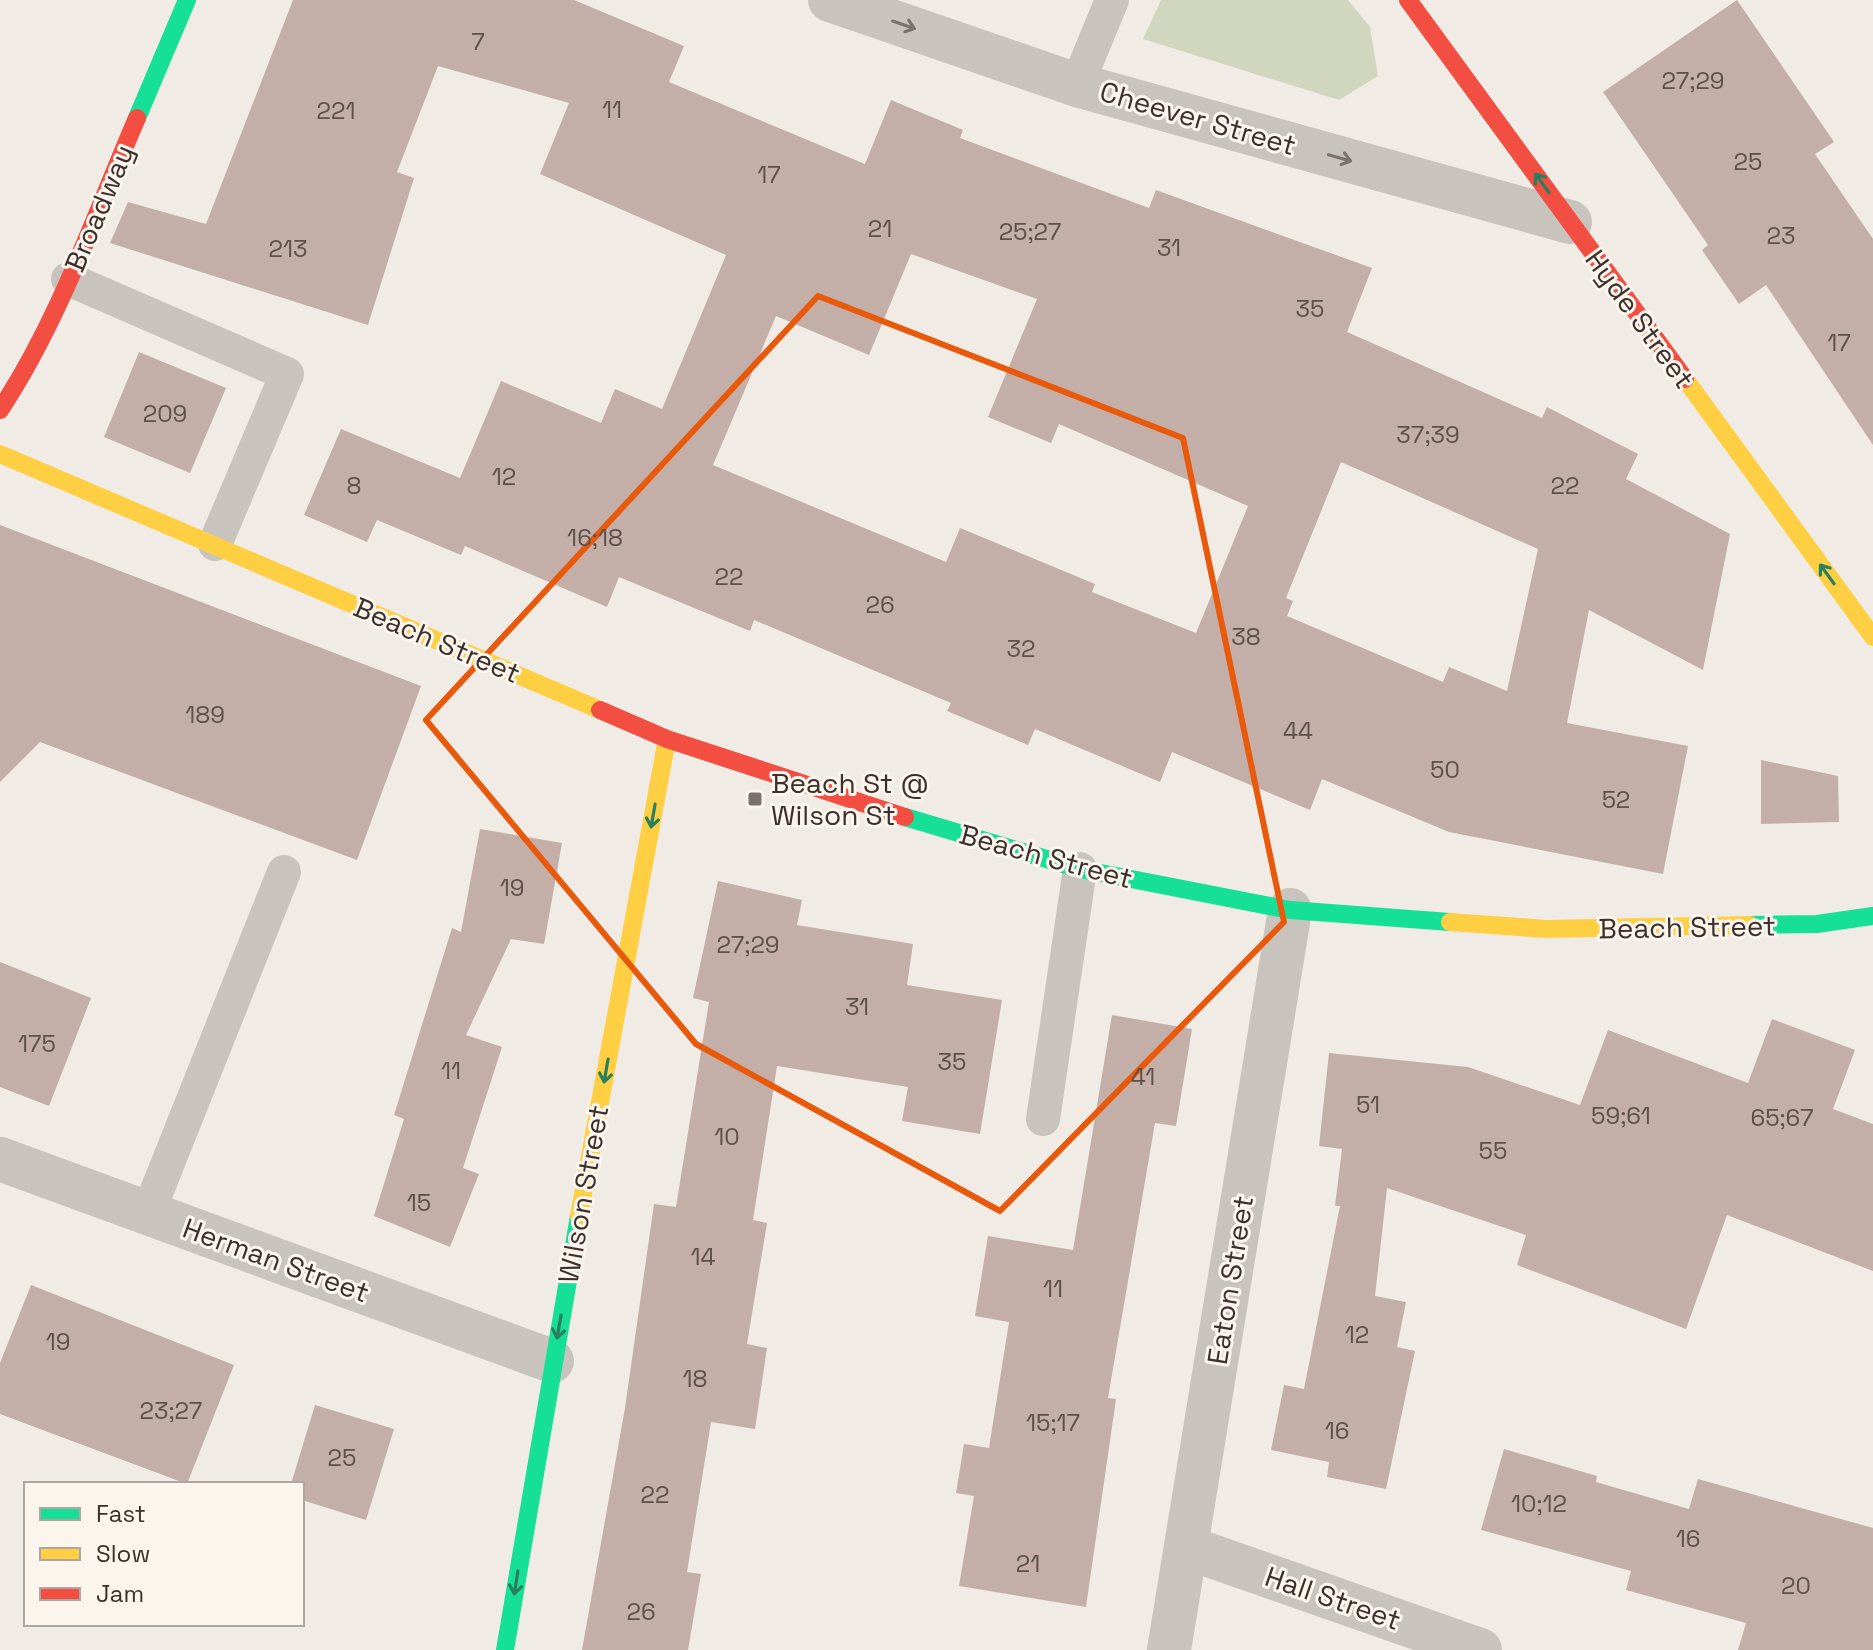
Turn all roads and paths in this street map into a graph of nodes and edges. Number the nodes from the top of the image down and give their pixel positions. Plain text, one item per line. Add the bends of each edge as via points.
1 (187, 0) edge
2 (830, 0) edge
3 (1112, 0) edge
4 (1408, 0) edge
5 (1077, 85) junction
6 (1570, 222) junction
7 (68, 279) junction
8 (0, 410) edge
9 (0, 454) edge
10 (215, 544) junction
11 (1873, 637) edge
12 (667, 739) junction
13 (1080, 869) junction
14 (284, 872) dead end
15 (1290, 910) junction
16 (1873, 916) edge
17 (1043, 1119) dead end
18 (0, 1159) edge
19 (148, 1213) junction
20 (552, 1361) junction
21 (1186, 1547) junction
22 (505, 1650) edge
23 (1169, 1650) edge
24 (1480, 1650) edge

1 - 7 street, Broadway
2 -> 5 street, Cheever Street
3 - 5 lane
6 -> 4 street, Hyde Street
5 -> 6 street, Cheever Street
11 -> 6 street, Hyde Street
7 - 8 street, Broadway
7 - 10 lane via 287,374
9 - 10 street, Beach Street
10 - 12 street, Beach Street
12 - 13 street, Beach Street
12 -> 20 street, Wilson Street
13 - 15 street, Beach Street
13 - 17 lane
14 - 19 lane
15 - 16 street, Beach Street via 1546,929 1817,924
15 - 21 street, Eaton Street
18 - 19 street, Herman Street
19 - 20 street, Herman Street
20 -> 22 street, Wilson Street
21 - 23 street, Eaton Street
21 - 24 street, Hall Street

